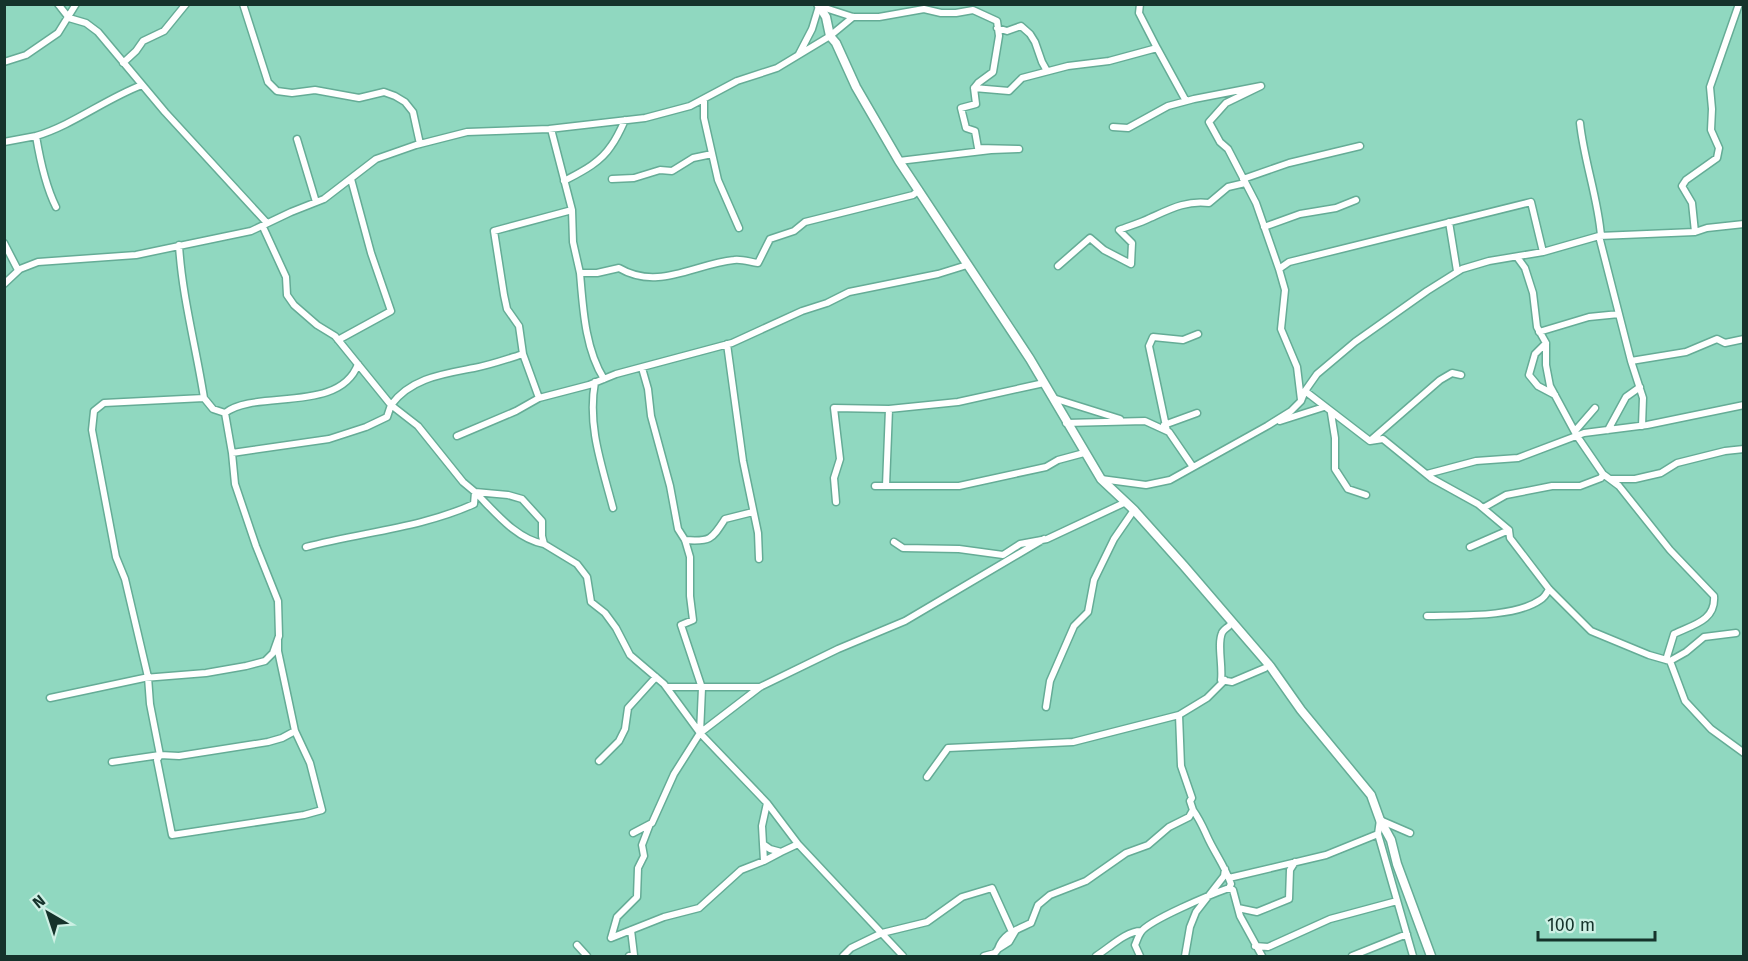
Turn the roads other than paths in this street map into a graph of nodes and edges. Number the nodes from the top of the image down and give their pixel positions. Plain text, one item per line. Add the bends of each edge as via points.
1 (58, 4) edge
2 (76, 4) edge
3 (186, 4) edge
4 (243, 4) edge
5 (1140, 4) edge
6 (818, 5) edge
7 (1737, 5) edge
8 (969, 8) edge
9 (853, 17) junction
10 (69, 18) junction
11 (997, 28) junction
12 (830, 36) junction
13 (1157, 48) junction
14 (799, 56) junction
15 (4, 62) edge
16 (123, 63) junction
17 (1047, 71) junction
18 (142, 84) junction
19 (974, 88) junction
20 (704, 99) junction
21 (1186, 101) junction
22 (626, 120) junction
23 (1580, 123) dead end
24 (1113, 127) dead end
25 (551, 129) junction
26 (36, 136) junction
27 (297, 139) dead end
28 (4, 142) edge
29 (420, 144) junction
30 (1360, 146) dead end
31 (712, 154) junction
32 (899, 161) junction
33 (351, 179) junction
34 (612, 179) dead end
35 (564, 181) junction
36 (1244, 181) junction
37 (920, 190) junction
38 (1356, 200) dead end
39 (316, 202) junction
40 (56, 207) dead end
41 (572, 210) junction
42 (1449, 222) junction
43 (1743, 224) edge
44 (265, 225) junction
45 (1264, 227) junction
46 (739, 228) dead end
47 (1695, 232) junction
48 (1600, 236) junction
49 (4, 243) edge
50 (179, 245) junction
51 (1543, 252) junction
52 (1517, 257) junction
53 (967, 265) junction
54 (1058, 266) dead end
55 (1279, 269) junction
56 (18, 270) junction
57 (1457, 272) junction
58 (580, 273) junction
59 (4, 284) edge
60 (1619, 314) junction
61 (1539, 332) junction
62 (1198, 334) dead end
63 (1743, 339) edge
64 (338, 340) junction
65 (1545, 343) junction
66 (727, 344) junction
67 (523, 354) junction
68 (1631, 361) junction
69 (358, 364) junction
70 (642, 368) junction
71 (1461, 375) dead end
72 (604, 379) junction
73 (596, 382) junction
74 (1044, 383) junction
75 (1640, 387) junction
76 (1305, 391) junction
77 (1555, 395) junction
78 (204, 398) junction
79 (539, 398) junction
80 (1052, 398) junction
81 (1301, 401) junction
82 (391, 405) junction
83 (1743, 405) edge
84 (1324, 407) junction
85 (1595, 408) dead end
86 (889, 409) junction
87 (1330, 412) junction
88 (225, 413) junction
89 (1197, 413) dead end
90 (1127, 422) junction
91 (1066, 423) junction
92 (1270, 424) junction
93 (1642, 426) junction
94 (1166, 428) junction
95 (1608, 430) junction
96 (1576, 433) junction
97 (457, 436) dead end
98 (1370, 441) junction
99 (1743, 448) edge
100 (232, 453) junction
101 (1084, 453) junction
102 (1193, 467) junction
103 (1427, 474) junction
104 (1604, 474) junction
105 (1101, 479) junction
106 (1611, 479) junction
107 (875, 486) dead end
108 (886, 486) junction
109 (476, 492) junction
110 (1366, 495) dead end
111 (836, 502) dead end
112 (1126, 502) junction
113 (612, 508) dead end
114 (1483, 508) junction
115 (1134, 510) junction
116 (753, 512) junction
117 (1509, 530) junction
118 (1044, 539) junction
119 (685, 540) junction
120 (894, 542) dead end
121 (544, 544) junction
122 (306, 547) dead end
123 (1470, 547) dead end
124 (759, 559) dead end
125 (1549, 589) junction
126 (1427, 616) dead end
127 (1229, 626) dead end
128 (1736, 633) dead end
129 (278, 640) junction
130 (1668, 660) junction
131 (1265, 668) dead end
132 (656, 677) junction
133 (148, 678) junction
134 (1225, 680) junction
135 (667, 687) junction
136 (760, 687) junction
137 (702, 688) junction
138 (50, 698) dead end
139 (1046, 707) dead end
140 (1179, 715) junction
141 (294, 731) junction
142 (700, 733) junction
143 (1743, 753) edge
144 (160, 755) junction
145 (599, 760) dead end
146 (112, 762) dead end
147 (927, 777) dead end
148 (767, 803) junction
149 (1193, 810) junction
150 (1380, 820) junction
151 (650, 824) junction
152 (633, 833) dead end
153 (1410, 833) dead end
154 (1378, 834) junction
155 (764, 844) junction
156 (798, 844) junction
157 (781, 852) junction
158 (764, 861) junction
159 (1294, 862) junction
160 (1226, 868) junction
161 (1229, 878) junction
162 (1229, 888) junction
163 (1210, 895) junction
164 (1397, 901) junction
165 (1238, 908) junction
166 (631, 930) junction
167 (1014, 931) junction
168 (1141, 931) junction
169 (882, 933) junction
170 (1407, 934) junction
171 (577, 945) dead end
172 (1255, 946) junction
173 (998, 952) edge
174 (586, 957) edge
175 (629, 957) edge
176 (843, 957) edge
177 (903, 957) edge
178 (984, 957) edge
179 (1096, 957) edge
180 (1140, 957) edge
181 (1185, 957) edge
182 (1262, 957) edge
183 (1352, 957) edge
184 (1413, 957) edge
185 (1431, 957) edge

1 - 10 street
2 - 10 street
3 - 16 street via 164,31 143,41
4 - 29 street via 268,82 277,91 315,90 359,98 384,92 395,96 413,112
5 - 13 street via 1139,13
6 - 9 street
6 - 12 street via 826,17
6 - 14 street
7 - 47 street via 1710,87 1711,130 1719,148 1717,158 1682,186 1692,203
8 - 9 street
8 - 11 street via 997,21
9 - 12 street
10 - 15 street via 58,33 26,55
10 - 16 street via 92,28
11 - 17 street via 1007,31 1021,26 1035,42
11 - 19 street via 993,72
12 - 14 street
12 - 32 street
13 - 17 street
13 - 21 street
14 - 20 street
16 - 18 street
17 - 19 street via 1022,78 1009,91
18 - 26 street
18 - 44 street
19 - 32 street via 976,104 961,108 966,128 975,131 978,148 1019,149
20 - 22 street via 677,110
20 - 31 street
21 - 24 street via 1168,106 1128,128
21 - 36 street via 1261,86 1226,103 1209,122
22 - 25 street
22 - 35 street via 611,147 598,160
23 - 48 street via 1600,218
25 - 29 street via 467,132
25 - 35 street
26 - 28 street
26 - 40 street
27 - 39 street
29 - 33 street via 376,159
30 - 36 street via 1289,163
31 - 34 street via 693,158 672,171
31 - 46 street via 718,180
32 - 37 street
33 - 39 street
33 - 64 street via 391,311
35 - 41 street
36 - 45 street
36 - 54 street via 1228,187 1209,203 1198,201 1170,208 1119,230 1132,243 1131,264 1090,238
37 - 53 street
37 - 58 street via 805,222 794,231 770,239 758,263 737,259 658,278 633,276 619,268
38 - 45 street
39 - 44 street
41 - 58 street via 573,242
41 - 67 street via 494,231 505,302 519,326
42 - 51 street via 1531,202
42 - 55 street via 1289,262
42 - 57 street
43 - 47 street
44 - 50 street
44 - 64 street via 286,278 287,295
45 - 55 street
47 - 48 street
48 - 51 street
48 - 60 street
49 - 56 street
50 - 56 street via 127,256 38,262
50 - 78 street via 181,281
51 - 52 street
52 - 57 street
52 - 61 street via 1533,293
53 - 66 street via 849,292
53 - 74 street
55 - 81 street via 1285,290 1281,329 1297,367
56 - 59 street
57 - 76 street via 1355,342 1317,374
58 - 72 street via 594,364
60 - 61 street via 1589,317
60 - 68 street
61 - 65 street
62 - 94 street via 1183,340 1153,337 1149,346
63 - 68 street via 1725,343 1717,339 1686,352
64 - 69 street
65 - 77 street via 1550,386
65 - 77 street via 1535,354 1529,375 1538,386
66 - 70 street
66 - 116 street via 742,461
67 - 79 street
67 - 82 street via 425,380 408,387
68 - 75 street
69 - 82 street
69 - 88 street via 356,372 343,383 309,398 255,404
70 - 72 street
70 - 119 street via 678,529
71 - 98 street via 1452,373 1440,380
72 - 73 street
73 - 79 street
73 - 113 street via 593,432
74 - 80 street
74 - 86 street via 958,402
75 - 93 street
75 - 95 street via 1626,397
76 - 81 street
76 - 84 street
77 - 96 street
78 - 88 street via 213,409
78 - 133 street via 104,403 94,411 92,430 116,557 125,579
79 - 97 street
80 - 90 street
80 - 91 street
81 - 92 street
82 - 100 street via 387,417 329,439
82 - 109 street via 418,426 463,482
83 - 93 street
84 - 87 street
84 - 92 street
85 - 96 street
86 - 108 street
86 - 111 street via 834,408 840,459 834,478
87 - 98 street
87 - 110 street via 1335,469 1348,489
88 - 100 street
89 - 94 street
90 - 91 street
90 - 94 street via 1145,421
91 - 101 street
92 - 102 street
93 - 95 street
94 - 102 street
95 - 96 street
96 - 103 street via 1518,458 1476,461
96 - 104 street
98 - 103 street via 1383,439
99 - 106 street via 1677,463 1661,473
100 - 129 street via 236,484 279,601
101 - 105 street
101 - 108 street via 1046,467 959,486
102 - 105 street via 1157,484
103 - 114 street
104 - 106 street
104 - 114 street via 1580,486 1552,486 1506,495
105 - 112 street
106 - 130 street via 1714,596 1715,606 1706,619 1674,634
107 - 108 street
109 - 121 street via 519,534
109 - 121 street via 522,499 542,521
109 - 122 street via 474,504 427,521
112 - 115 street
112 - 118 street
114 - 117 street
115 - 139 street via 1094,580 1088,612 1074,626 1050,681
115 - 150 street via 1270,666 1371,795
116 - 119 street via 724,519 717,534 708,539
116 - 124 street
117 - 123 street
117 - 125 street via 1510,538
118 - 120 street via 1020,544 1003,555 903,548
118 - 136 street via 905,621
119 - 137 street via 690,557 693,620 681,626
121 - 132 street via 577,564 587,578 591,602 605,613 630,655
125 - 126 street via 1542,600 1499,613
125 - 130 street via 1592,631
127 - 134 street via 1222,634 1220,651 1221,680
128 - 130 street via 1704,637
129 - 133 street via 265,661
129 - 141 street
130 - 143 street via 1685,701 1711,729
131 - 134 street via 1232,682
132 - 135 street
132 - 145 street via 628,708 619,741
133 - 138 street
133 - 144 street
134 - 140 street via 1207,698
135 - 137 street
135 - 142 street
136 - 137 street
136 - 142 street
137 - 142 street
140 - 147 street via 1073,742 948,748
140 - 149 street via 1181,766
141 - 144 street via 268,742 179,756
141 - 144 street via 310,763 322,810 304,815 172,835 157,760
142 - 148 street
142 - 151 street via 674,774
144 - 146 street
148 - 155 street via 762,826
148 - 156 street
149 - 160 street
149 - 167 street via 1189,817 1169,827 1148,845 1126,853 1086,881 1050,895 1038,905 1030,923
150 - 153 street
150 - 154 street
150 - 185 street via 1391,840
151 - 152 street
151 - 166 street via 642,845 644,856 638,868 637,897 617,917 611,938
154 - 159 street via 1326,855
154 - 164 street
155 - 157 street
155 - 158 street
156 - 157 street
156 - 169 street
157 - 158 street
158 - 166 street via 741,870 699,908
159 - 161 street
159 - 165 street via 1289,899 1257,912
160 - 161 street
160 - 163 street
161 - 162 street
162 - 163 street
162 - 165 street
163 - 168 street
163 - 181 street via 1196,912
164 - 170 street
164 - 172 street via 1330,919 1268,947
165 - 172 street
166 - 175 street via 634,955
167 - 169 street via 992,888 962,897 927,922
167 - 173 street
168 - 179 street via 1129,934
168 - 180 street via 1135,945
169 - 176 street via 851,948
169 - 177 street
170 - 183 street
170 - 184 street
171 - 174 street
172 - 182 street
173 - 178 street

